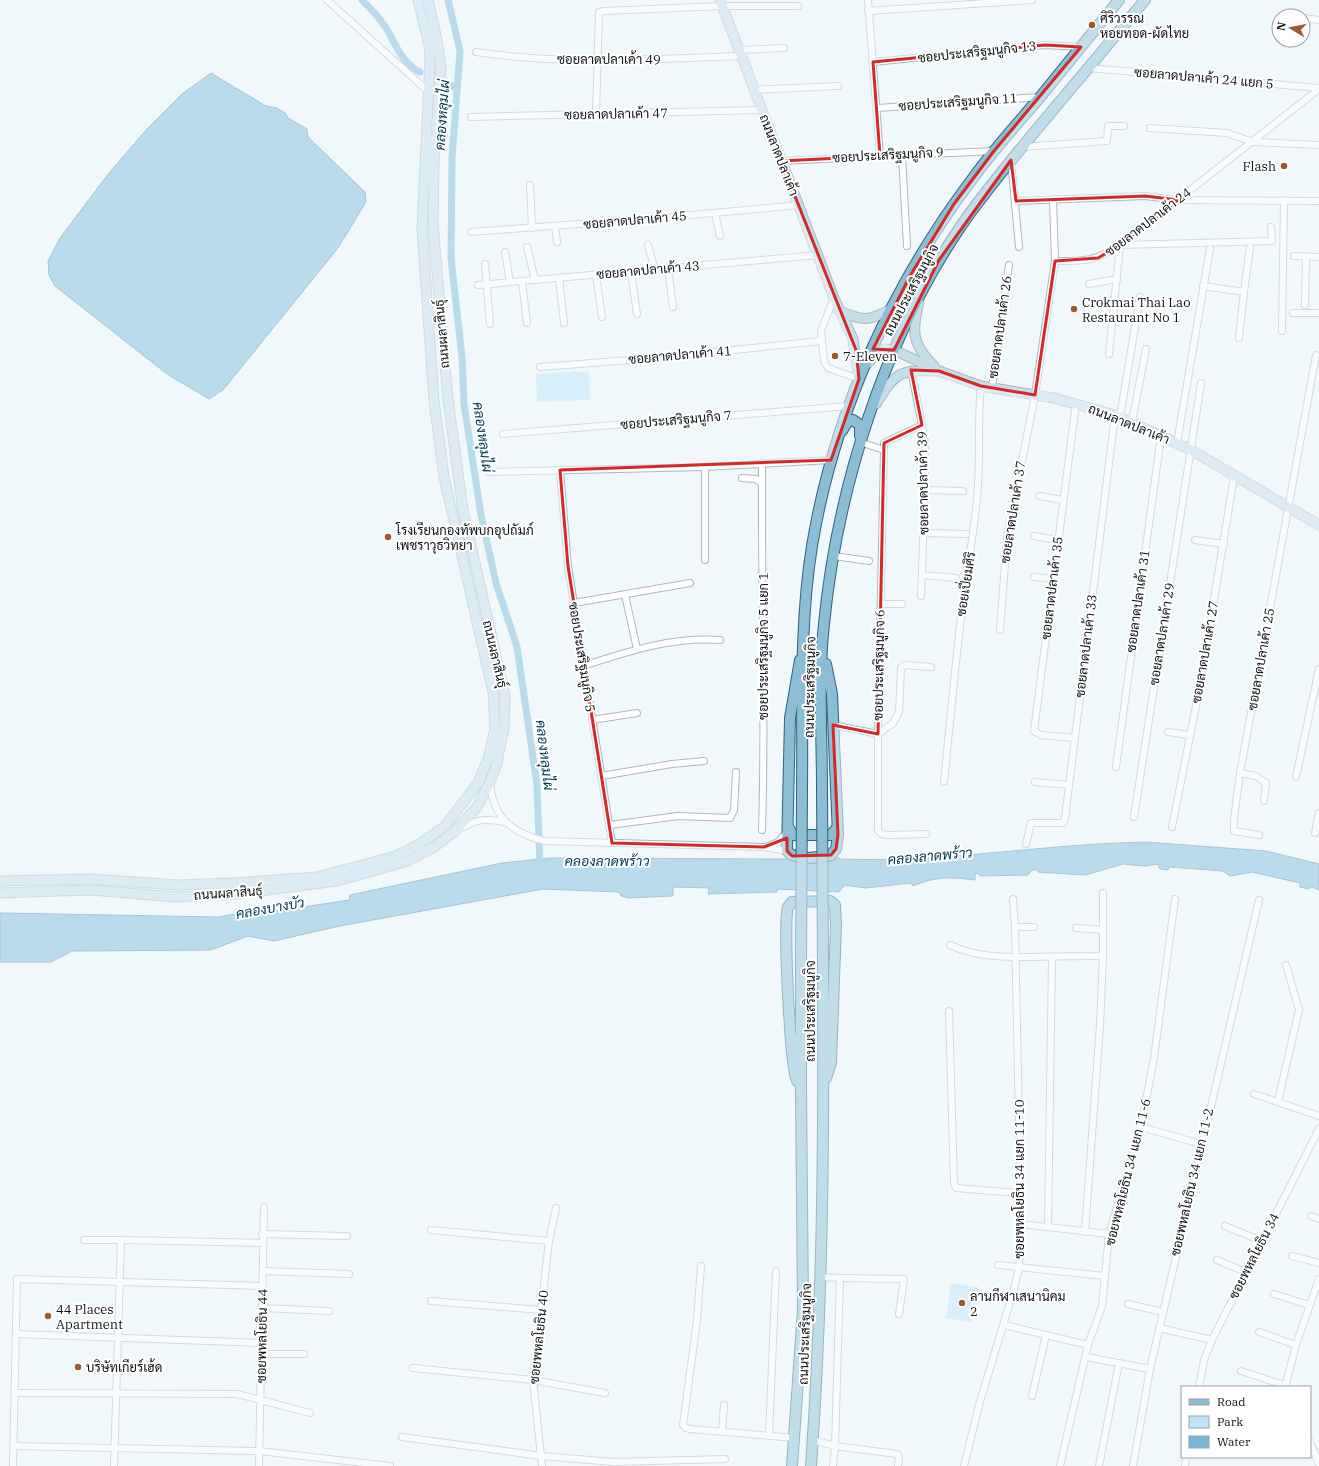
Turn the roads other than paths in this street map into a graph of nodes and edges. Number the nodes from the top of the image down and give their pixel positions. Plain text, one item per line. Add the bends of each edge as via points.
1 (327, 0) edge
2 (418, 0) edge
3 (428, 0) edge
4 (868, 0) edge
5 (1032, 0) edge
6 (1118, 0) edge
7 (1145, 0) edge
8 (721, 3) edge
9 (798, 6) dead end
10 (868, 11) junction
11 (1081, 47) junction
12 (784, 48) dead end
13 (476, 52) dead end
14 (740, 53) junction
15 (597, 62) junction
16 (873, 62) junction
17 (1089, 68) junction
18 (838, 86) dead end
19 (1319, 89) edge
20 (754, 90) junction
21 (429, 92) junction
22 (1040, 97) junction
23 (877, 108) junction
24 (762, 110) junction
25 (596, 115) junction
26 (471, 117) dead end
27 (1124, 126) dead end
28 (1150, 128) dead end
29 (1253, 142) junction
30 (1319, 145) edge
31 (1022, 147) junction
32 (994, 150) junction
33 (880, 156) junction
34 (902, 156) junction
35 (1011, 160) junction
36 (781, 161) junction
37 (530, 185) dead end
38 (1053, 199) junction
39 (1178, 200) junction
40 (1284, 200) junction
41 (1016, 201) junction
42 (1319, 201) edge
43 (798, 205) junction
44 (715, 213) junction
45 (555, 226) junction
46 (1271, 226) dead end
47 (532, 228) junction
48 (471, 232) dead end
49 (720, 236) dead end
50 (557, 242) dead end
51 (648, 245) dead end
52 (1120, 245) junction
53 (907, 246) dead end
54 (527, 247) dead end
55 (1019, 247) dead end
56 (1250, 248) dead end
57 (1210, 249) dead end
58 (505, 252) dead end
59 (818, 255) junction
60 (1294, 256) dead end
61 (1306, 257) junction
62 (1319, 257) edge
63 (1055, 262) junction
64 (485, 264) dead end
65 (1009, 265) dead end
66 (668, 269) junction
67 (655, 270) junction
68 (631, 272) junction
69 (596, 275) junction
70 (559, 278) junction
71 (1117, 279) junction
72 (535, 280) junction
73 (510, 282) junction
74 (522, 282) junction
75 (486, 284) junction
76 (1089, 284) dead end
77 (478, 285) dead end
78 (1203, 286) junction
79 (1244, 292) junction
80 (921, 294) junction
81 (1140, 297) dead end
82 (834, 298) junction
83 (1305, 305) dead end
84 (673, 307) dead end
85 (893, 308) junction
86 (839, 311) junction
87 (1319, 313) edge
88 (637, 314) dead end
89 (1293, 314) dead end
90 (602, 317) dead end
91 (527, 323) dead end
92 (564, 323) dead end
93 (490, 324) dead end
94 (1282, 331) dead end
95 (1239, 338) dead end
96 (821, 341) junction
97 (1146, 349) dead end
98 (894, 350) junction
99 (1110, 354) dead end
100 (1316, 355) dead end
101 (540, 367) dead end
102 (911, 370) junction
103 (940, 371) junction
104 (861, 375) junction
105 (1201, 383) dead end
106 (981, 386) junction
107 (992, 388) junction
108 (1035, 395) junction
109 (1076, 403) junction
110 (848, 406) junction
111 (868, 416) junction
112 (1118, 416) junction
113 (1132, 422) junction
114 (922, 425) junction
115 (503, 434) dead end
116 (1161, 436) junction
117 (860, 442) junction
118 (1177, 443) junction
119 (884, 450) junction
120 (1191, 450) junction
121 (832, 457) junction
122 (762, 463) junction
123 (705, 467) junction
124 (854, 468) junction
125 (560, 470) junction
126 (489, 472) dead end
127 (1234, 477) junction
128 (742, 478) dead end
129 (762, 483) junction
130 (925, 490) junction
131 (963, 491) dead end
132 (1039, 496) dead end
133 (1063, 500) junction
134 (1288, 508) junction
135 (1319, 525) edge
136 (924, 533) junction
137 (966, 534) dead end
138 (1034, 536) dead end
139 (1058, 540) junction
140 (1195, 540) dead end
141 (1224, 544) junction
142 (834, 556) junction
143 (705, 560) dead end
144 (868, 561) dead end
145 (923, 575) junction
146 (1034, 577) dead end
147 (956, 578) dead end
148 (1053, 580) junction
149 (690, 582) dead end
150 (626, 595) junction
151 (922, 596) dead end
152 (574, 603) junction
153 (881, 604) junction
154 (902, 604) dead end
155 (1000, 630) dead end
156 (720, 640) dead end
157 (804, 647) junction
158 (822, 647) junction
159 (636, 649) junction
160 (583, 666) junction
161 (931, 667) dead end
162 (1319, 669) edge
163 (638, 713) dead end
164 (592, 720) junction
165 (833, 725) junction
166 (1168, 732) dead end
167 (878, 734) junction
168 (1190, 735) junction
169 (1074, 738) junction
170 (704, 760) dead end
171 (1116, 767) dead end
172 (736, 772) dead end
173 (1240, 773) junction
174 (601, 776) junction
175 (1296, 777) dead end
176 (944, 781) dead end
177 (490, 782) junction
178 (1035, 782) dead end
179 (1070, 786) junction
180 (1264, 801) dead end
181 (1319, 813) edge
182 (1134, 817) dead end
183 (505, 822) junction
184 (610, 825) junction
185 (1172, 827) dead end
186 (837, 828) junction
187 (788, 829) junction
188 (762, 830) dead end
189 (454, 832) junction
190 (926, 834) dead end
191 (1315, 834) dead end
192 (1258, 835) dead end
193 (612, 842) junction
194 (1026, 844) dead end
195 (764, 847) junction
196 (787, 851) junction
197 (32, 879) junction
198 (0, 881) edge
199 (33, 892) junction
200 (0, 893) edge
201 (1103, 893) dead end
202 (1013, 899) dead end
203 (1175, 899) dead end
204 (1259, 900) dead end
205 (1015, 927) junction
206 (1034, 927) dead end
207 (1076, 928) dead end
208 (1103, 930) junction
209 (950, 945) dead end
210 (1103, 956) junction
211 (1052, 957) junction
212 (1016, 958) junction
213 (1286, 965) dead end
214 (949, 1011) dead end
215 (801, 1086) junction
216 (824, 1086) junction
217 (1254, 1094) dead end
218 (1278, 1101) junction
219 (1319, 1116) edge
220 (1141, 1127) junction
221 (1319, 1129) edge
222 (1201, 1144) junction
223 (1019, 1193) junction
224 (264, 1207) dead end
225 (556, 1208) dead end
226 (1311, 1216) dead end
227 (1319, 1219) edge
228 (1021, 1224) junction
229 (1225, 1226) dead end
230 (1048, 1227) junction
231 (431, 1230) dead end
232 (1085, 1232) junction
233 (262, 1234) junction
234 (1109, 1234) junction
235 (346, 1236) dead end
236 (84, 1240) dead end
237 (121, 1240) junction
238 (1262, 1241) junction
239 (549, 1242) junction
240 (263, 1243) junction
241 (1292, 1256) dead end
242 (1217, 1260) dead end
243 (1319, 1263) edge
244 (998, 1265) dead end
245 (701, 1266) dead end
246 (1019, 1268) junction
247 (263, 1271) junction
248 (776, 1271) dead end
249 (1246, 1272) junction
250 (349, 1274) dead end
251 (1105, 1276) junction
252 (820, 1277) junction
253 (840, 1278) junction
254 (1319, 1279) edge
255 (121, 1282) junction
256 (262, 1286) junction
257 (1274, 1294) dead end
258 (431, 1301) dead end
259 (1128, 1304) dead end
260 (1309, 1305) junction
261 (263, 1308) junction
262 (541, 1310) junction
263 (329, 1311) dead end
264 (1163, 1312) junction
265 (899, 1314) dead end
266 (1004, 1325) junction
267 (1159, 1328) junction
268 (1259, 1332) dead end
269 (16, 1334) junction
270 (1046, 1335) junction
271 (119, 1339) junction
272 (1212, 1340) junction
273 (262, 1343) junction
274 (1088, 1345) junction
275 (1296, 1345) junction
276 (262, 1354) junction
277 (304, 1354) dead end
278 (1086, 1357) junction
279 (1119, 1363) junction
280 (413, 1368) dead end
281 (1150, 1369) junction
282 (1241, 1371) dead end
283 (532, 1380) junction
284 (1199, 1386) edge
285 (1284, 1386) edge
286 (15, 1393) junction
287 (117, 1393) junction
288 (605, 1393) dead end
289 (1032, 1396) dead end
290 (261, 1400) junction
291 (724, 1405) dead end
292 (310, 1413) dead end
293 (722, 1431) junction
294 (769, 1435) junction
295 (402, 1437) dead end
296 (795, 1438) junction
297 (813, 1440) junction
298 (1311, 1445) edge
299 (14, 1446) junction
300 (835, 1446) junction
301 (115, 1448) junction
302 (259, 1451) junction
303 (542, 1456) junction
304 (725, 1459) dead end
305 (682, 1463) edge
306 (614, 1464) edge
307 (1319, 1465) edge
308 (14, 1466) edge
309 (114, 1466) edge
310 (259, 1466) edge
311 (390, 1466) edge
312 (542, 1466) edge
313 (792, 1466) edge
314 (811, 1466) edge
315 (833, 1466) edge
316 (898, 1466) edge
317 (964, 1466) edge
318 (1060, 1466) edge
319 (1099, 1466) edge
320 (1133, 1466) edge

1 - 21 street
2 - 21 main road, ถนนผลาสินธุ์ via 429,45
3 - 177 main road, ถนนผลาสินธุ์ via 438,40 441,67 434,161 433,224 448,399 463,510 505,695 504,728 496,767
4 - 10 street
5 - 10 street
6 - 11 main road, ถนนประเสริฐมนูกิจ
7 - 17 main road, ถนนประเสริฐมนูกิจ
8 - 9 street
8 - 14 main road, ถนนลาดปลาเค้า
8 - 15 street via 599,12
10 - 16 street
11 - 16 street, ซอยประเสริฐมนูกิจ 13 via 1045,45
11 - 22 main road, ถนนประเสริฐมนูกิจ
12 - 14 street, ซอยลาดปลาเค้า 49
13 - 15 street, ซอยลาดปลาเค้า 49 via 510,57
14 - 15 street, ซอยลาดปลาเค้า 49
14 - 20 main road, ถนนลาดปลาเค้า
15 - 25 street
16 - 23 street
17 - 19 street, ซอยลาดปลาเค้า 24 แยก 5
17 - 31 main road, ถนนประเสริฐมนูกิจ
18 - 20 street
19 - 29 street, ซอยลาดปลาเค้า 24
20 - 24 main road, ถนนลาดปลาเค้า
21 - 197 main road, ถนนผลาสินธุ์ via 422,228 434,401 444,477 493,692 495,729 488,759 478,783 445,826 420,844 396,856 317,877 177,885 91,879
22 - 23 street, ซอยประเสริฐมนูกิจ 11
22 - 32 main road, ถนนประเสริฐมนูกิจ
23 - 33 street
24 - 25 street, ซอยลาดปลาเค้า 47
24 - 36 main road, ถนนลาดปลาเค้า
25 - 26 street, ซอยลาดปลาเค้า 47
27 - 31 street via 1108,126 1107,141
28 - 29 street via 1227,134
29 - 30 street
29 - 39 street, ซอยลาดปลาเค้า 24
31 - 35 main road, ถนนประเสริฐมนูกิจ
32 - 34 street, ซอยประเสริฐมนูกิจ 9
32 - 85 main road, ถนนประเสริฐมนูกิจ via 954,204
33 - 34 street, ซอยประเสริฐมนูกิจ 9
33 - 36 street, ซอยประเสริฐมนูกิจ 9
34 - 53 street
35 - 41 street
35 - 80 main road, ถนนประเสริฐมนูกิจ via 961,226
36 - 43 main road, ถนนลาดปลาเค้า
37 - 47 street
38 - 39 street via 1145,196
38 - 41 street
38 - 63 street
39 - 40 street
39 - 52 street, ซอยลาดปลาเค้า 24
40 - 42 street
40 - 94 street
41 - 55 street
43 - 44 street, ซอยลาดปลาเค้า 45
43 - 59 main road, ถนนลาดปลาเค้า
44 - 45 street, ซอยลาดปลาเค้า 45
44 - 49 street
45 - 47 street, ซอยลาดปลาเค้า 45
45 - 50 street
46 - 52 street via 1272,241
47 - 48 street, ซอยลาดปลาเค้า 45
51 - 67 street
52 - 63 street, ซอยลาดปลาเค้า 24 via 1088,261
52 - 71 street
54 - 72 street
56 - 79 street
57 - 78 street
58 - 73 street
59 - 66 street, ซอยลาดปลาเค้า 43
59 - 82 main road, ถนนลาดปลาเค้า
60 - 61 street
61 - 62 street
61 - 83 street
63 - 108 street
64 - 75 street
65 - 107 street, ซอยลาดปลาเค้า 26
66 - 67 street, ซอยลาดปลาเค้า 43
66 - 84 street
67 - 68 street, ซอยลาดปลาเค้า 43
68 - 69 street, ซอยลาดปลาเค้า 43
68 - 88 street
69 - 70 street, ซอยลาดปลาเค้า 43
69 - 90 street
70 - 72 street, ซอยลาดปลาเค้า 43
70 - 92 street
71 - 76 street
71 - 99 street
72 - 74 street, ซอยลาดปลาเค้า 43
73 - 74 street, ซอยลาดปลาเค้า 43
73 - 75 street, ซอยลาดปลาเค้า 43
74 - 91 street
75 - 77 street, ซอยลาดปลาเค้า 43
75 - 93 street
78 - 79 street
78 - 118 street
79 - 95 street
80 - 98 main road, ถนนประเสริฐมนูกิจ
80 - 103 main road via 914,324 916,344
81 - 112 street, ซอยลาดปลาเค้า 33
82 - 86 main road, ถนนลาดปลาเค้า
82 - 96 street via 823,324
85 - 86 main road via 869,319
85 - 104 main road, ถนนประเสริฐมนูกิจ
86 - 104 main road, ถนนลาดปลาเค้า via 853,340
87 - 89 street
96 - 101 street, ซอยลาดปลาเค้า 41
96 - 104 street via 825,365 828,368
97 - 113 street
98 - 103 main road, ถนนลาดปลาเค้า
98 - 104 main road via 884,349 878,352
98 - 111 main road, ถนนประเสริฐมนูกิจ
100 - 134 street, ซอยลาดปลาเค้า 25
102 - 103 main road
102 - 111 main road via 898,375
102 - 114 street, ซอยลาดปลาเค้า 39
103 - 106 main road, ถนนลาดปลาเค้า
104 - 110 main road, ถนนประเสริฐมนูกิจ
105 - 120 street, ซอยลาดปลาเค้า 29
106 - 107 main road, ถนนลาดปลาเค้า
106 - 176 street, ซอยเปี่ยมศิริ via 977,503 961,614
107 - 108 main road, ถนนลาดปลาเค้า
108 - 109 main road, ถนนลาดปลาเค้า
108 - 155 street, ซอยลาดปลาเค้า 37 via 1007,536
109 - 112 main road, ถนนลาดปลาเค้า
109 - 133 street, ซอยลาดปลาเค้า 35
110 - 115 street, ซอยประเสริฐมนูกิจ 7
110 - 121 main road, ถนนประเสริฐมนูกิจ
111 - 117 main road, ถนนประเสริฐมนูกิจ
112 - 113 main road, ถนนลาดปลาเค้า
112 - 169 street, ซอยลาดปลาเค้า 33
113 - 116 main road, ถนนลาดปลาเค้า
114 - 119 street via 884,443
114 - 130 street, ซอยลาดปลาเค้า 39 via 925,440
116 - 118 main road, ถนนลาดปลาเค้า
116 - 171 street, ซอยลาดปลาเค้า 31
117 - 119 street
117 - 124 main road, ถนนประเสริฐมนูกิจ
118 - 120 main road, ถนนลาดปลาเค้า
119 - 153 street, ซอยประเสริฐมนูกิจ 6
120 - 127 main road, ถนนลาดปลาเค้า
120 - 182 street, ซอยลาดปลาเค้า 29
121 - 122 street
121 - 124 main road via 846,423 850,420 858,422 860,429
121 - 157 main road, ถนนประเสริฐมนูกิจ via 812,547
122 - 123 street
122 - 129 street, ซอยประเสริฐมนูกิจ 5 แยก 1
123 - 125 street
123 - 143 street
124 - 142 main road, ถนนประเสริฐมนูกิจ
125 - 126 street
125 - 152 street, ซอยประเสริฐมนูกิจ 5 via 566,552
127 - 134 main road, ถนนลาดปลาเค้า
127 - 141 street, ซอยลาดปลาเค้า 27
128 - 129 street via 756,479
129 - 188 street, ซอยประเสริฐมนูกิจ 5 แยก 1
130 - 131 street
130 - 136 street, ซอยลาดปลาเค้า 39
132 - 133 street
133 - 139 street, ซอยลาดปลาเค้า 35
134 - 135 main road, ถนนลาดปลาเค้า
134 - 173 street, ซอยลาดปลาเค้า 25
136 - 137 street
136 - 145 street, ซอยลาดปลาเค้า 39
138 - 139 street
139 - 148 street, ซอยลาดปลาเค้า 35
140 - 141 street
141 - 168 street, ซอยลาดปลาเค้า 27
142 - 144 street
142 - 158 main road, ถนนประเสริฐมนูกิจ via 826,601
145 - 147 street
145 - 151 street, ซอยลาดปลาเค้า 39
146 - 148 street
148 - 169 street, ซอยลาดปลาเค้า 35 via 1034,731 1041,735
149 - 150 street
150 - 152 street
150 - 159 street
152 - 160 street, ซอยประเสริฐมนูกิจ 5
153 - 154 street
153 - 167 street, ซอยประเสริฐมนูกิจ 6
156 - 159 street via 680,640
157 - 187 main road via 797,672 790,718
157 - 215 main road, ถนนประเสริฐมนูกิจ, bridge
158 - 165 main road via 832,694
158 - 216 main road, ถนนประเสริฐมนูกิจ, bridge
159 - 160 street
160 - 164 street, ซอยประเสริฐมนูกิจ 5
161 - 167 street via 905,665 901,668 899,712 896,719
162 - 175 street
163 - 164 street
164 - 174 street, ซอยประเสริฐมนูกิจ 5
165 - 167 street
165 - 186 main road
166 - 168 street
167 - 190 street, ซอยประเสริฐมนูกิจ 6 via 878,831 888,835
168 - 185 street, ซอยลาดปลาเค้า 27
169 - 179 street, ซอยลาดปลาเค้า 33
170 - 174 street
172 - 184 street via 734,810 730,818 678,816
173 - 180 street via 1256,776 1266,783
173 - 192 street, ซอยลาดปลาเค้า 25 via 1232,827 1234,831
174 - 184 street, ซอยประเสริฐมนูกิจ 5
177 - 183 street via 494,807
177 - 189 main road, ถนนผลาสินธุ์ via 477,807
178 - 179 street
179 - 194 street, ซอยลาดปลาเค้า 33 via 1063,823 1031,823
181 - 191 street
183 - 189 street via 479,819
183 - 193 street via 537,840
184 - 193 street, ซอยประเสริฐมนูกิจ 5
186 - 187 main road via 831,835 793,835
186 - 196 main road via 836,849 832,855 797,858
187 - 195 street via 778,842
187 - 196 main road
189 - 199 main road, ถนนผลาสินธุ์ via 434,847 408,861 386,869 330,882 237,894 176,897 91,890
193 - 195 street
195 - 196 street
197 - 198 main road, ถนนผลาสินธุ์
197 - 199 main road
199 - 200 main road, ถนนผลาสินธุ์
201 - 208 street
202 - 205 street, ซอยพหลโยธิน 34 แยก 11-10
203 - 220 street, ซอยพหลโยธิน 34 แยก 11-6 via 1154,1058
204 - 222 street, ซอยพหลโยธิน 34 แยก 11-2
205 - 206 street
205 - 212 street, ซอยพหลโยธิน 34 แยก 11-10
207 - 208 street
208 - 210 street
209 - 212 street via 980,955
210 - 211 street
210 - 232 street
211 - 212 street
211 - 230 street
212 - 223 street, ซอยพหลโยธิน 34 แยก 11-10
213 - 218 street via 1299,1010
214 - 223 street via 954,1183 956,1188
215 - 216 main road via 796,1080 793,1068 789,1011 788,906 792,902 830,901 835,905 836,925 831,1064
215 - 296 main road, ถนนประเสริฐมนูกิจ via 803,1309
216 - 252 main road, ถนนประเสริฐมนูกิจ
217 - 218 street
218 - 219 street
220 - 222 street
220 - 234 street, ซอยพหลโยธิน 34 แยก 11-6
221 - 238 street, ซอยพหลโยธิน 34
222 - 264 street, ซอยพหลโยธิน 34 แยก 11-2
223 - 228 street, ซอยพหลโยธิน 34 แยก 11-10
224 - 233 street, ซอยพหลโยธิน 44
225 - 239 street, ซอยพหลโยธิน 40
226 - 227 street
228 - 230 street
228 - 246 street, ซอยพหลโยธิน 34 แยก 11-10
229 - 238 street
230 - 232 street
231 - 239 street
232 - 234 street
233 - 235 street
233 - 240 street, ซอยพหลโยธิน 44
234 - 251 street, ซอยพหลโยธิน 34 แยก 11-6
236 - 237 street
237 - 240 street
237 - 255 street
238 - 249 street, ซอยพหลโยธิน 34
239 - 262 street, ซอยพหลโยธิน 40
240 - 247 street, ซอยพหลโยธิน 44
241 - 243 street
242 - 249 street
244 - 246 street
245 - 293 street via 697,1320 683,1425 690,1429
246 - 251 street
246 - 266 street, ซอยพหลโยธิน 34 แยก 11-10
247 - 250 street
247 - 256 street, ซอยพหลโยธิน 44
248 - 294 street
249 - 272 street, ซอยพหลโยธิน 34
251 - 274 street, ซอยพหลโยธิน 34 แยก 11-6 via 1102,1306
252 - 253 street
252 - 297 main road, ถนนประเสริฐมนูกิจ via 819,1356
253 - 265 street via 904,1279
253 - 300 street
254 - 260 street
255 - 256 street
255 - 269 street via 17,1279
255 - 271 street
256 - 261 street, ซอยพหลโยธิน 44
257 - 260 street
258 - 262 street
259 - 264 street
260 - 275 street
261 - 263 street
261 - 273 street, ซอยพหลโยธิน 44
262 - 283 street, ซอยพหลโยธิน 40
264 - 267 street, ซอยพหลโยธิน 34 แยก 11-2
266 - 270 street
266 - 317 street, ซอยพหลโยธิน 34 แยก 11-10 via 979,1405
267 - 272 street
267 - 281 street, ซอยพหลโยธิน 34 แยก 11-2
268 - 275 street
269 - 271 street
269 - 286 street
270 - 274 street
270 - 289 street
271 - 273 street
271 - 287 street
272 - 284 street, ซอยพหลโยธิน 34 via 1204,1360
273 - 276 street, ซอยพหลโยธิน 44
274 - 278 street, ซอยพหลโยธิน 34 แยก 11-6
275 - 285 street
276 - 277 street
276 - 290 street, ซอยพหลโยธิน 44
278 - 279 street
278 - 318 street, ซอยพหลโยธิน 34 แยก 11-6
279 - 281 street
279 - 319 street
280 - 283 street
281 - 320 street, ซอยพหลโยธิน 34 แยก 11-2
282 - 285 street
283 - 288 street
283 - 303 street, ซอยพหลโยธิน 40
286 - 287 street
286 - 299 street
287 - 290 street via 237,1394
287 - 301 street
290 - 292 street
290 - 302 street, ซอยพหลโยธิน 44
291 - 293 street
293 - 294 street
294 - 296 street
295 - 303 street
296 - 313 main road, ถนนประเสริฐมนูกิจ
297 - 300 street
297 - 314 main road, ถนนประเสริฐมนูกิจ
298 - 307 street
299 - 301 street
299 - 308 street
300 - 315 street
300 - 316 street via 897,1454
301 - 302 street
301 - 309 street
302 - 310 street, ซอยพหลโยธิน 44
302 - 311 street
303 - 306 street
303 - 312 street, ซอยพหลโยธิน 40
304 - 305 street
305 - 306 street

